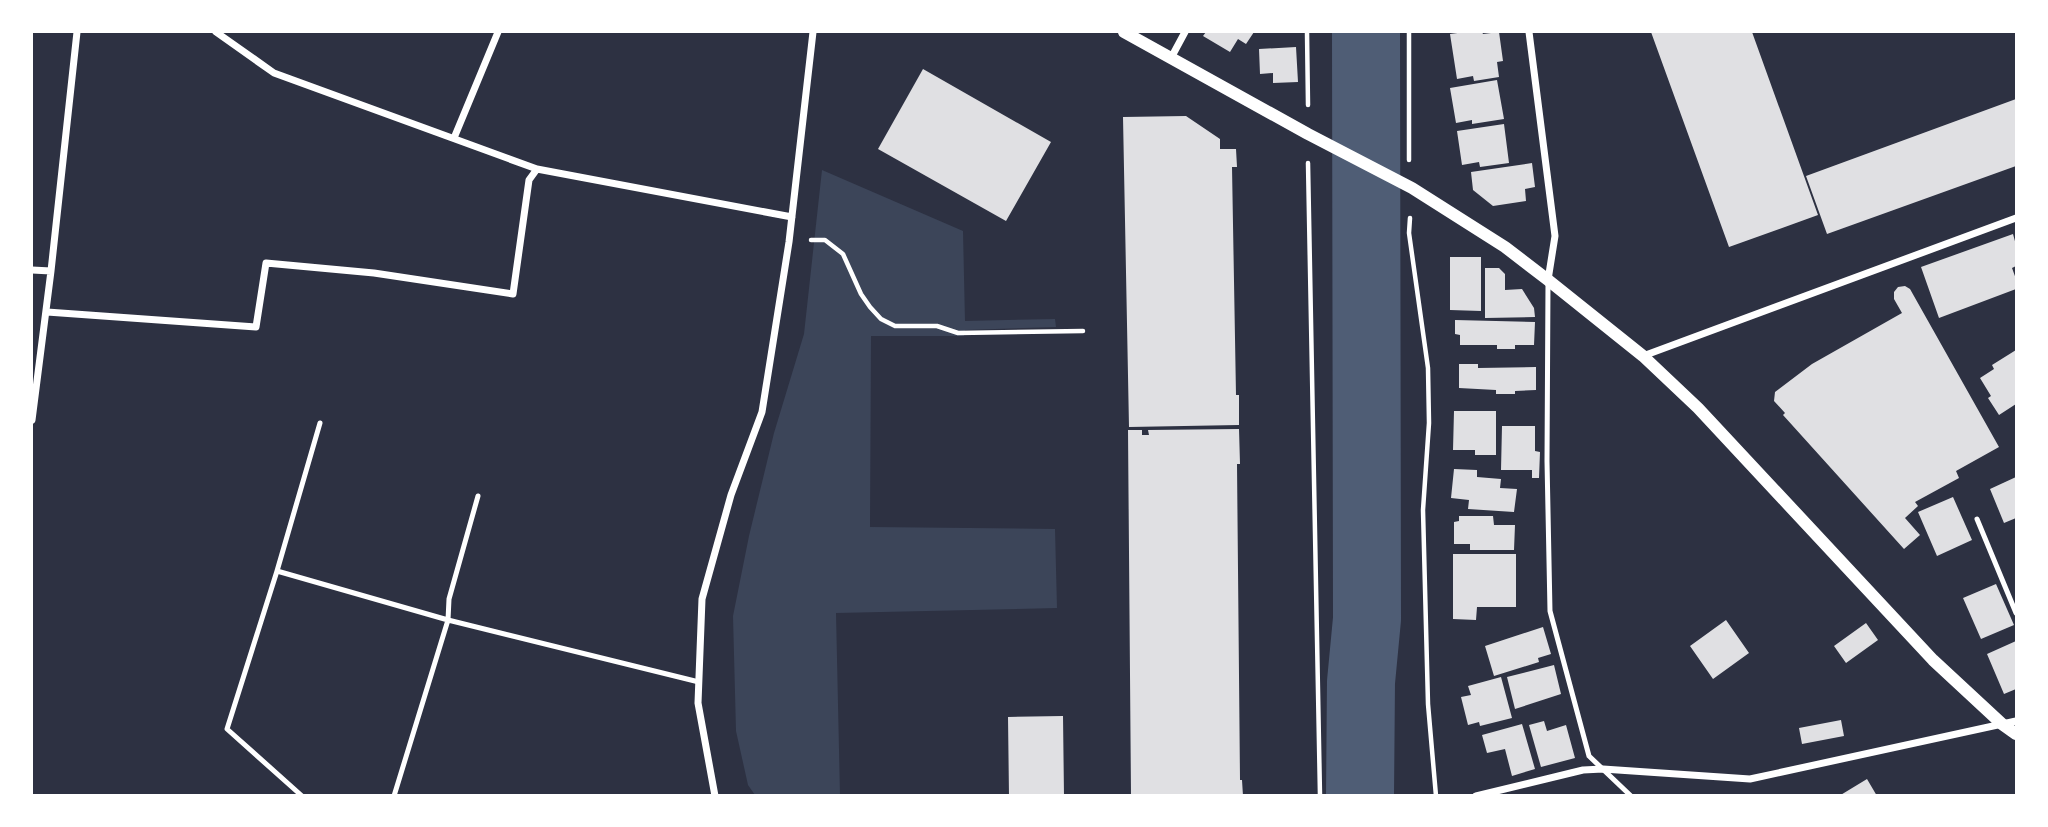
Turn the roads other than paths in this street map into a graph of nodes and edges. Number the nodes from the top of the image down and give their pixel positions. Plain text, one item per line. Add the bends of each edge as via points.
1 (78, 32) edge
2 (216, 32) edge
3 (498, 32) edge
4 (813, 32) edge
5 (1125, 32) edge
6 (1185, 32) edge
7 (1529, 32) edge
8 (1171, 58) junction
9 (454, 138) junction
10 (537, 169) junction
11 (792, 217) junction
12 (2017, 218) edge
13 (32, 270) edge
14 (51, 271) junction
15 (1548, 280) junction
16 (47, 312) junction
17 (1643, 356) junction
18 (32, 420) edge
19 (320, 423) dead end
20 (478, 496) dead end
21 (1978, 519) dead end
22 (277, 571) junction
23 (2017, 613) edge
24 (448, 620) junction
25 (699, 682) junction
26 (2017, 721) edge
27 (2002, 724) junction
28 (2017, 734) edge
29 (1604, 769) junction
30 (302, 796) edge
31 (394, 796) edge
32 (715, 796) edge
33 (1476, 796) edge
34 (1631, 796) edge

1 - 14 street
2 - 9 street via 274,73
3 - 9 street
4 - 11 street
5 - 8 street
6 - 8 street
7 - 15 street via 1555,236
8 - 15 street via 1407,186 1505,247
9 - 10 street
10 - 11 street
10 - 16 street via 529,180 513,294 267,263 256,327
11 - 25 street via 762,412 731,495 702,599
12 - 17 street
13 - 14 street
14 - 16 street
15 - 17 street
15 - 29 lane via 1550,611 1589,756
16 - 18 street
17 - 27 street via 1698,408 1933,660
19 - 22 lane
20 - 24 lane via 449,600
21 - 23 lane
22 - 24 lane
22 - 30 lane via 227,729
24 - 25 lane
24 - 31 lane
25 - 32 street via 698,703
26 - 27 street
27 - 28 street
27 - 29 street via 1750,779
29 - 33 street
29 - 34 lane

